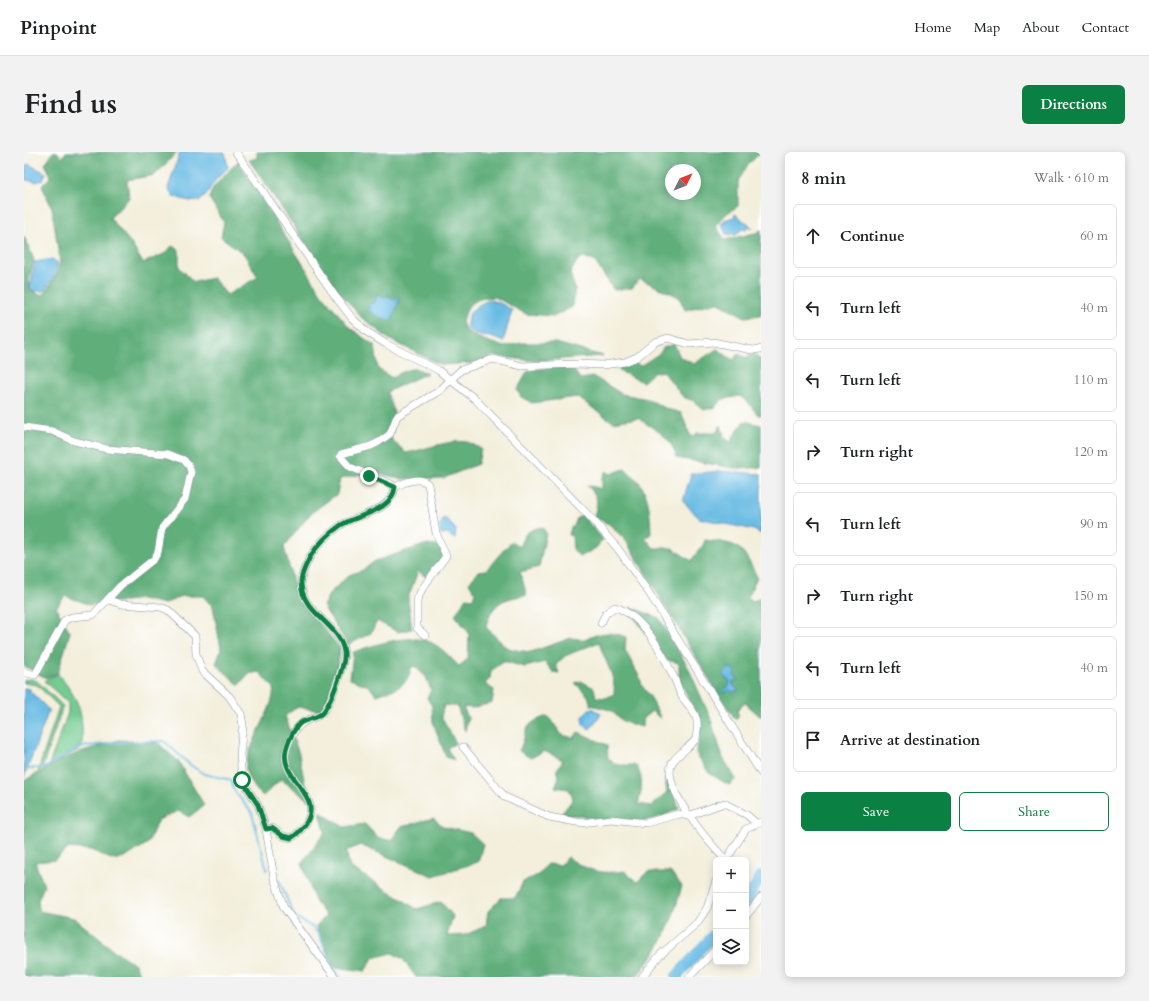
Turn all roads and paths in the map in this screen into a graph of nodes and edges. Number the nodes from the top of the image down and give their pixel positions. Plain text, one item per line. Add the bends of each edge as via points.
1 (236, 152) edge
2 (761, 349) edge
3 (450, 380) junction
4 (24, 427) edge
5 (395, 487) junction
6 (109, 600) junction
7 (601, 623) dead end
8 (425, 635) dead end
9 (24, 672) edge
10 (463, 747) dead end
11 (761, 773) edge
12 (688, 816) junction
13 (758, 823) edge
14 (266, 829) junction
15 (723, 857) edge
16 (728, 857) edge
17 (713, 890) edge
18 (761, 897) edge
19 (749, 912) edge
20 (713, 952) edge
21 (335, 977) edge
22 (642, 977) edge
23 (689, 977) edge

1 - 3 street via 352,318 367,332 438,370
2 - 3 street via 752,350 713,342 689,344 668,338 660,339 637,357 625,362 603,366 522,366 493,359 461,370
3 - 5 street via 439,391 397,416 390,434 371,446 341,454 342,460 350,466
3 - 11 street via 475,399 618,549 649,593
4 - 6 street via 52,431 74,441 107,449 168,454 184,460 189,466 191,472 185,499 162,528 158,552 154,559 120,586
5 - 8 street via 403,482 421,480 428,484 436,532 446,556 417,600 417,628
5 - 14 street via 395,491 380,509 343,524 317,545 304,570 301,581 304,600 336,634 342,643 344,654 338,681 325,709 296,728 285,756 285,764 309,801 309,819 291,838 272,828
6 - 9 street via 93,615 65,620 35,675
6 - 14 street via 168,610 195,636 196,654 202,671 229,696 241,714 244,725 240,754 242,780 258,805
7 - 12 street via 606,613 615,607 629,613 643,626 681,695 696,715 696,739 672,762 671,767 673,783
10 - 12 street via 505,797 549,817 582,823 611,819 646,823 679,814
12 - 13 street via 724,803
12 - 15 street
13 - 16 street via 746,829
14 - 21 street via 274,878 284,908
17 - 22 street via 707,908 697,923 659,956
18 - 19 street
20 - 23 street

